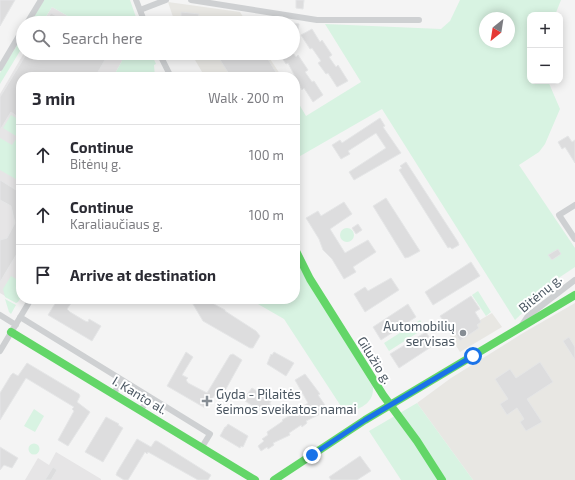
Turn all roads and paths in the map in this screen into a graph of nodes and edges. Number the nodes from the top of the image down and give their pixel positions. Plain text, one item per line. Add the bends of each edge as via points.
1 (41, 0) edge
2 (136, 0) edge
3 (166, 0) edge
4 (191, 0) edge
5 (140, 10) junction
6 (31, 16) edge
7 (142, 16) edge
8 (292, 16) edge
9 (300, 17) edge
10 (419, 20) dead end
11 (16, 41) edge
12 (162, 60) edge
13 (0, 68) edge
14 (168, 72) edge
15 (575, 205) edge
16 (575, 239) edge
17 (300, 259) edge
18 (575, 280) edge
19 (575, 296) edge
20 (28, 304) edge
21 (0, 315) edge
22 (20, 317) junction
23 (522, 325) junction
24 (14, 328) junction
25 (0, 351) edge
26 (122, 380) junction
27 (114, 394) junction
28 (149, 397) junction
29 (390, 406) junction
30 (141, 410) junction
31 (202, 447) junction
32 (255, 480) edge
33 (274, 480) edge
34 (442, 480) edge

1 - 6 street
2 - 5 street
3 - 5 street
4 - 8 street
5 - 7 street
9 - 10 street via 317,20
11 - 13 street
12 - 14 street
15 - 16 street via 559,215
17 - 29 street, Gilužio g.
18 - 23 street, Bitėnų g. via 528,316
19 - 23 street, Bitėnų g. via 532,322
20 - 22 street
21 - 24 street, I. Kanto al.
22 - 24 street
22 - 26 street, I. Kanto al.
23 - 29 street, Bitėnų g.
24 - 25 street
24 - 27 street, I. Kanto al.
26 - 27 street
26 - 28 street, I. Kanto al.
27 - 30 street, I. Kanto al.
28 - 30 street
28 - 31 street, I. Kanto al. via 210,434
29 - 33 street, Bitėnų g.
29 - 34 street, Gilužio g.
30 - 31 street, I. Kanto al.
31 - 32 street, I. Kanto al.

